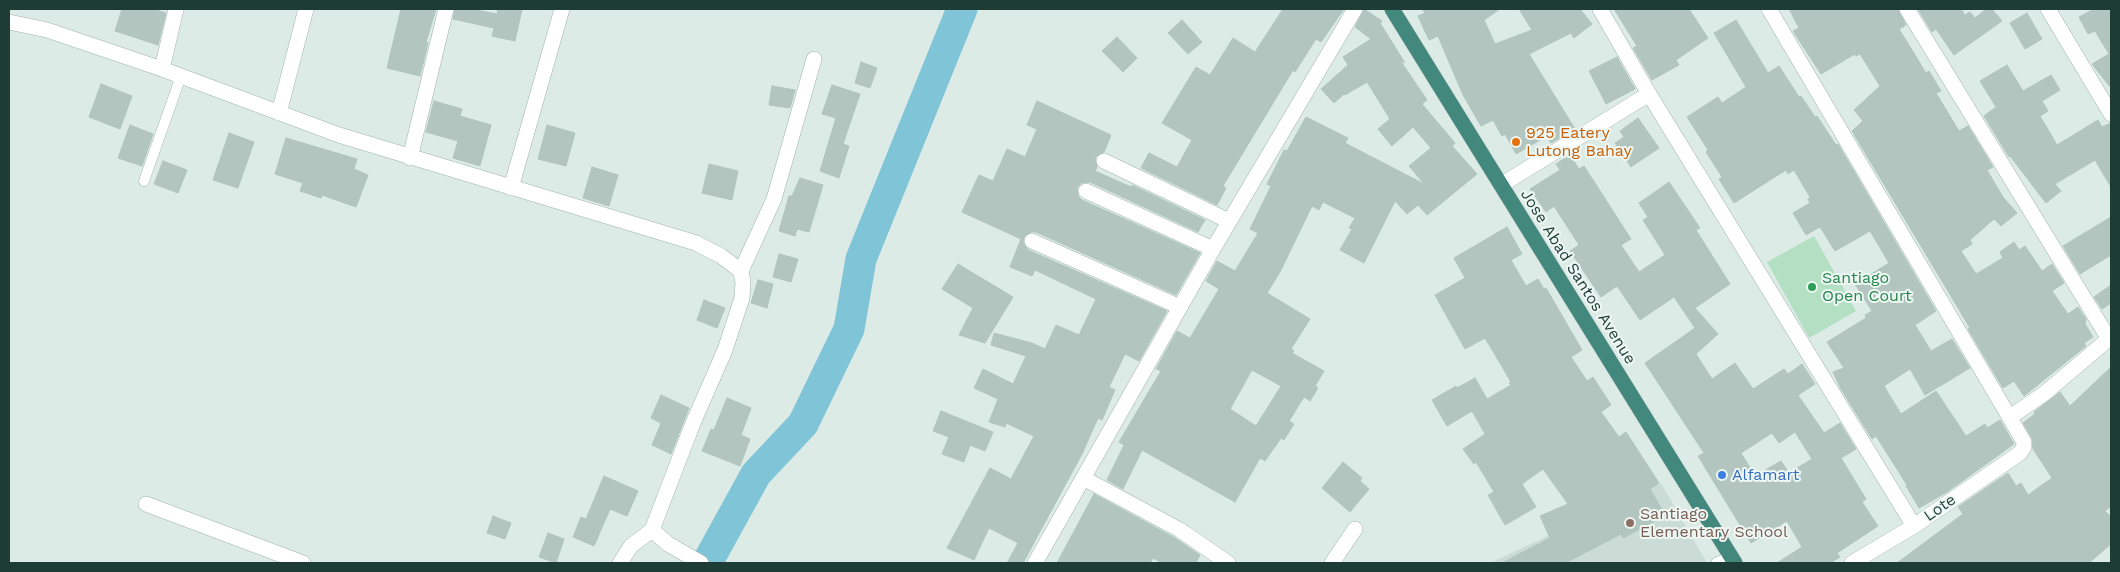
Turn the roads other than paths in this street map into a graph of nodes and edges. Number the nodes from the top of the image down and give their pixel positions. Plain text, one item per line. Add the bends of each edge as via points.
1 (176, 9) edge
2 (306, 9) edge
3 (446, 9) edge
4 (562, 9) edge
5 (1355, 9) edge
6 (1392, 9) edge
7 (1600, 9) edge
8 (1769, 9) edge
9 (1907, 9) edge
10 (2048, 9) edge
11 (9, 22) edge
12 (814, 59) dead end
13 (162, 69) junction
14 (181, 76) junction
15 (1649, 94) junction
16 (279, 113) junction
17 (2111, 114) edge
18 (410, 158) junction
19 (1104, 161) dead end
20 (144, 181) dead end
21 (1501, 185) junction
22 (511, 188) junction
23 (1086, 191) dead end
24 (1229, 221) junction
25 (1032, 241) dead end
26 (1213, 249) junction
27 (741, 271) junction
28 (1180, 306) junction
29 (2110, 338) edge
30 (2010, 417) junction
31 (1083, 478) junction
32 (146, 504) dead end
33 (1914, 526) junction
34 (652, 530) junction
35 (1355, 530) dead end
36 (1733, 560) edge
37 (698, 562) edge
38 (303, 563) edge
39 (620, 563) edge
40 (1035, 563) edge
41 (1228, 563) edge
42 (1332, 563) edge
43 (1716, 563) edge
44 (1852, 563) edge

1 - 13 street
2 - 16 street
3 - 18 street
4 - 22 street
5 - 24 street
6 - 21 highway, Jose Abad Santos Avenue
7 - 15 street
8 - 30 street
9 - 29 street
10 - 17 street
11 - 13 street via 47,30
12 - 27 street via 774,199
13 - 14 street
14 - 16 street
14 - 20 lane
15 - 21 street
15 - 33 street
16 - 18 street
18 - 22 street
19 - 24 street
21 - 36 highway, Jose Abad Santos Avenue
22 - 27 street via 696,243
23 - 26 street
24 - 26 street
25 - 28 street
26 - 28 street
27 - 34 street via 742,298 725,350
28 - 31 street
29 - 30 street via 2046,393
30 - 33 street, Lote via 2024,442 2020,453
31 - 40 street
31 - 41 street via 1180,530
32 - 38 street
33 - 44 street, Lote
34 - 37 street
34 - 39 street via 631,546
35 - 42 street
36 - 43 lane

